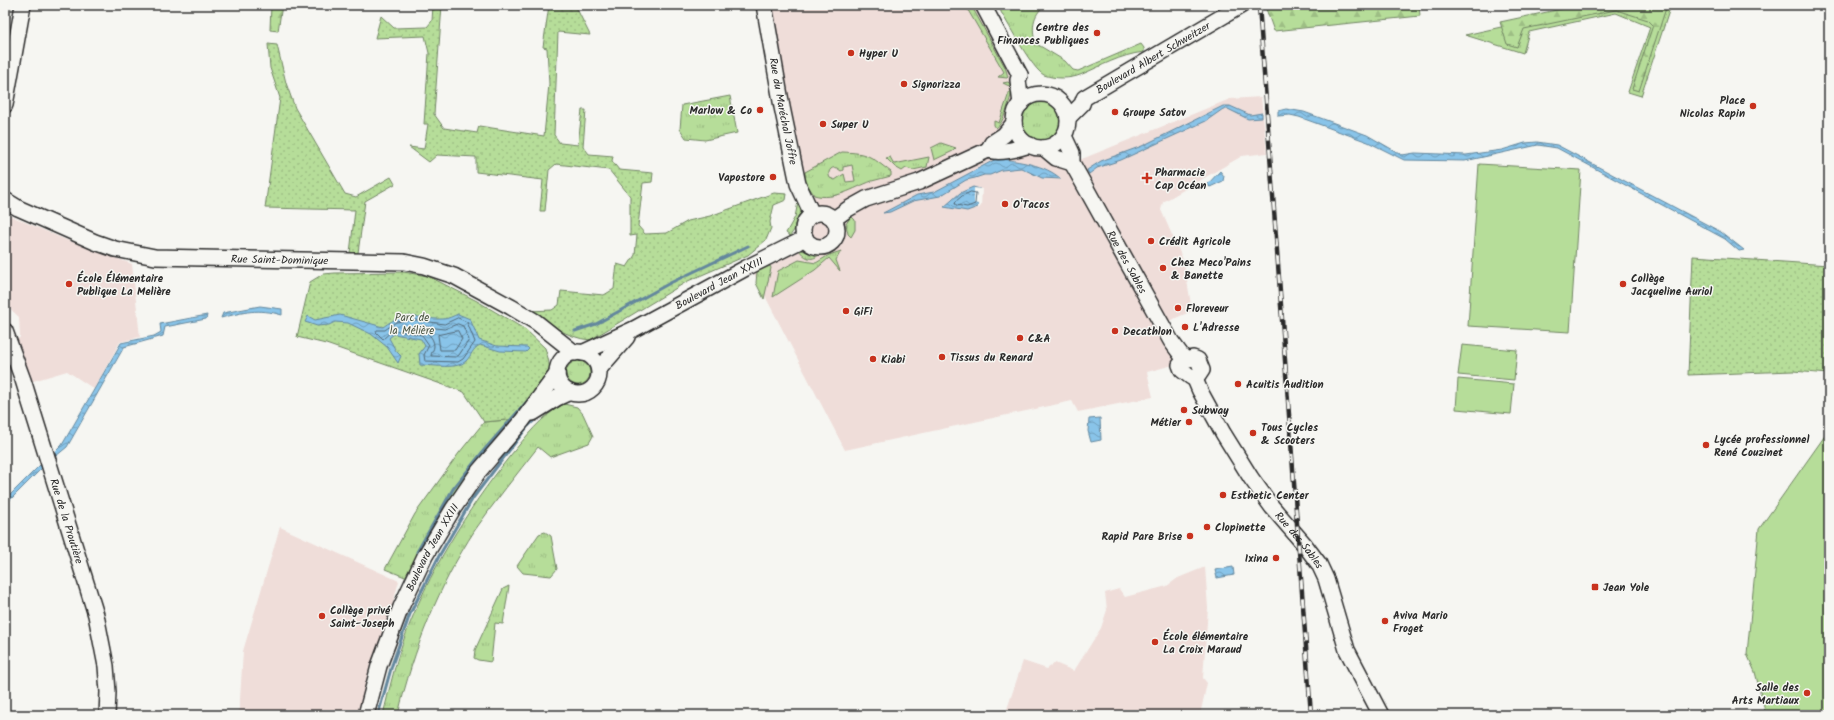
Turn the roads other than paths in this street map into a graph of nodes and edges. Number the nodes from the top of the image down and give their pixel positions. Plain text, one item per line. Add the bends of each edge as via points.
1 (23, 5) edge
2 (764, 5) edge
3 (983, 5) edge
4 (1242, 5) edge
5 (1020, 75) junction
6 (1041, 94) junction
7 (1084, 98) junction
8 (1058, 100) junction
9 (1021, 104) junction
10 (5, 106) edge
11 (1068, 118) junction
12 (1014, 123) junction
13 (1064, 136) junction
14 (1037, 147) junction
15 (988, 150) junction
16 (1072, 163) junction
17 (5, 200) edge
18 (12, 208) edge
19 (812, 214) junction
20 (834, 219) junction
21 (805, 237) junction
22 (536, 322) junction
23 (634, 329) junction
24 (5, 331) edge
25 (579, 353) junction
26 (558, 369) junction
27 (599, 369) junction
28 (570, 392) junction
29 (522, 421) junction
30 (107, 715) edge
31 (366, 715) edge
32 (1381, 715) edge

1 - 10 main road
2 - 19 main road, Rue du Maréchal Joffre via 798,184
3 - 5 main road
4 - 7 main road, Boulevard Albert Schweitzer
5 - 6 main road via 1026,77
5 - 9 main road via 1018,80
6 - 8 main road
6 - 9 main road via 1026,99
7 - 8 main road, Boulevard Albert Schweitzer via 1078,96
7 - 11 main road, Boulevard Albert Schweitzer via 1082,104
8 - 11 main road via 1067,111
9 - 12 main road
11 - 13 main road
12 - 14 main road via 1019,136
12 - 15 main road
13 - 14 main road via 1059,142
13 - 16 main road, Rue des Sables via 1072,153
14 - 15 main road
14 - 16 main road via 1056,158
15 - 20 main road via 919,182 866,199
16 - 32 main road, Rue des Sables via 1171,341 1185,360 1180,365 1182,370 1187,376 1194,377 1223,433 1248,473 1319,564 1326,579 1347,650
17 - 18 main road, Rue Saint-Dominique
18 - 22 main road, Rue Saint-Dominique via 114,249 155,257 404,262 421,265 454,276
19 - 20 main road via 824,212
19 - 21 main road via 804,224
20 - 21 main road via 838,232 831,243 823,247 814,246
21 - 23 main road, Boulevard Jean XXIII
22 - 25 main road, Rue Saint-Dominique
22 - 26 main road, Rue Saint-Dominique via 548,339
23 - 25 main road
23 - 27 main road
24 - 30 main road, Rue de la Proutière via 23,380 96,615 106,666
25 - 26 main road via 565,357
25 - 27 main road via 591,357
26 - 28 main road via 561,385
26 - 29 main road
27 - 28 main road via 596,383 589,391 578,394
28 - 29 main road
29 - 31 main road, Boulevard Jean XXIII via 495,450 466,489 425,556 401,607 378,666

